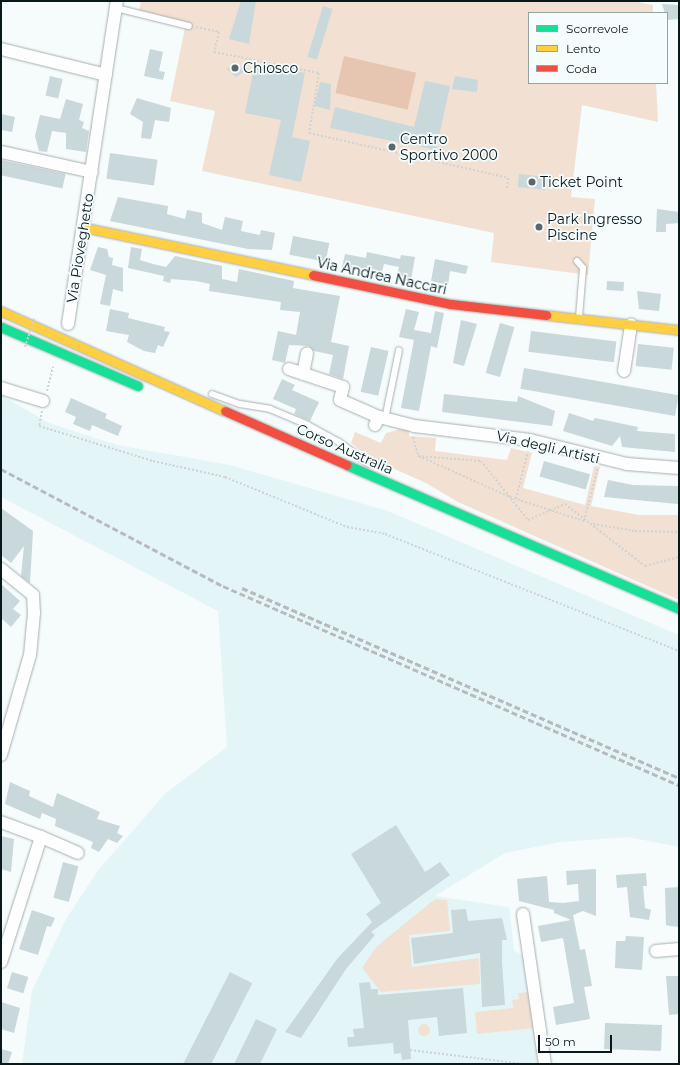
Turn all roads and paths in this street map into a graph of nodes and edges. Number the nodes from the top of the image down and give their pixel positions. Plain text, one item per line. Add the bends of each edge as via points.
1 (117, 5) edge
2 (189, 26) joint
3 (1, 49) edge
4 (106, 74) junction
5 (1, 152) edge
6 (92, 172) junction
7 (507, 189) dead end
8 (82, 227) junction
9 (577, 261) dead end
10 (1, 311) edge
11 (35, 317) dead end
12 (579, 319) junction
13 (68, 324) dead end
14 (631, 324) junction
15 (1, 327) edge
16 (679, 330) edge
17 (25, 347) dead end
18 (399, 350) dead end
19 (307, 353) dead end
20 (56, 369) dead end
21 (289, 369) dead end
22 (624, 371) dead end
23 (303, 374) junction
24 (149, 375) junction
25 (177, 380) dead end
26 (1, 388) edge
27 (145, 389) dead end
28 (204, 390) dead end
29 (43, 401) junction
30 (380, 420) junction
31 (412, 436) dead end
32 (528, 452) dead end
33 (418, 456) junction
34 (600, 459) junction
35 (378, 468) dead end
36 (679, 468) edge
37 (389, 474) dead end
38 (510, 497) junction
39 (420, 498) junction
40 (516, 499) junction
41 (549, 511) junction
42 (584, 521) junction
43 (591, 524) junction
44 (679, 532) edge
45 (679, 557) edge
46 (1, 570) edge
47 (679, 609) edge
48 (679, 651) edge
49 (1, 755) edge
50 (1, 822) edge
51 (41, 837) junction
52 (78, 853) dead end
53 (523, 914) dead end
54 (679, 949) edge
55 (656, 951) dead end
56 (1, 962) edge
57 (410, 1050) dead end
58 (524, 1064) edge
59 (545, 1064) edge
60 (640, 1064) edge
61 (649, 1064) edge

1 - 2 lane
1 - 4 street, Via Pioveghetto
2 - 7 path via 219,32 214,52 320,73 309,133 508,178
3 - 4 street
4 - 6 street, Via Pioveghetto
5 - 6 street
6 - 8 street, Via Pioveghetto
8 - 12 main road, Via Andrea Naccari via 451,304
8 - 13 street, Via Pioveghetto
9 - 12 lane via 583,268
10 - 24 main road, Corso Australia
11 - 17 path, bridge
12 - 14 main road, Via Andrea Naccari
14 - 16 main road, Via Andrea Naccari
14 - 22 street
15 - 27 main road
18 - 30 lane
19 - 23 street
20 - 29 path
21 - 23 street
23 - 30 street, Via degli Artisti via 342,387 340,400
24 - 25 lane
24 - 39 main road, Corso Australia
26 - 29 street
28 - 35 lane via 240,404 270,409 308,425
29 - 48 path via 39,426 225,477 347,527 385,534
30 - 34 street, Via degli Artisti via 530,440
31 - 33 path
32 - 40 path
33 - 38 path
33 - 38 path via 481,461
34 - 36 street, Via degli Artisti via 650,468
34 - 42 path
37 - 39 lane
38 - 40 path
38 - 41 path via 528,520
39 - 47 main road, Corso Australia
40 - 41 path
41 - 42 path
41 - 42 path via 565,504
42 - 43 path
43 - 44 path via 635,531
43 - 45 path via 645,566
46 - 49 street via 32,596 34,613 30,655
50 - 51 street
51 - 52 street
51 - 56 street
53 - 59 street
54 - 55 street
57 - 58 path
60 - 61 path

